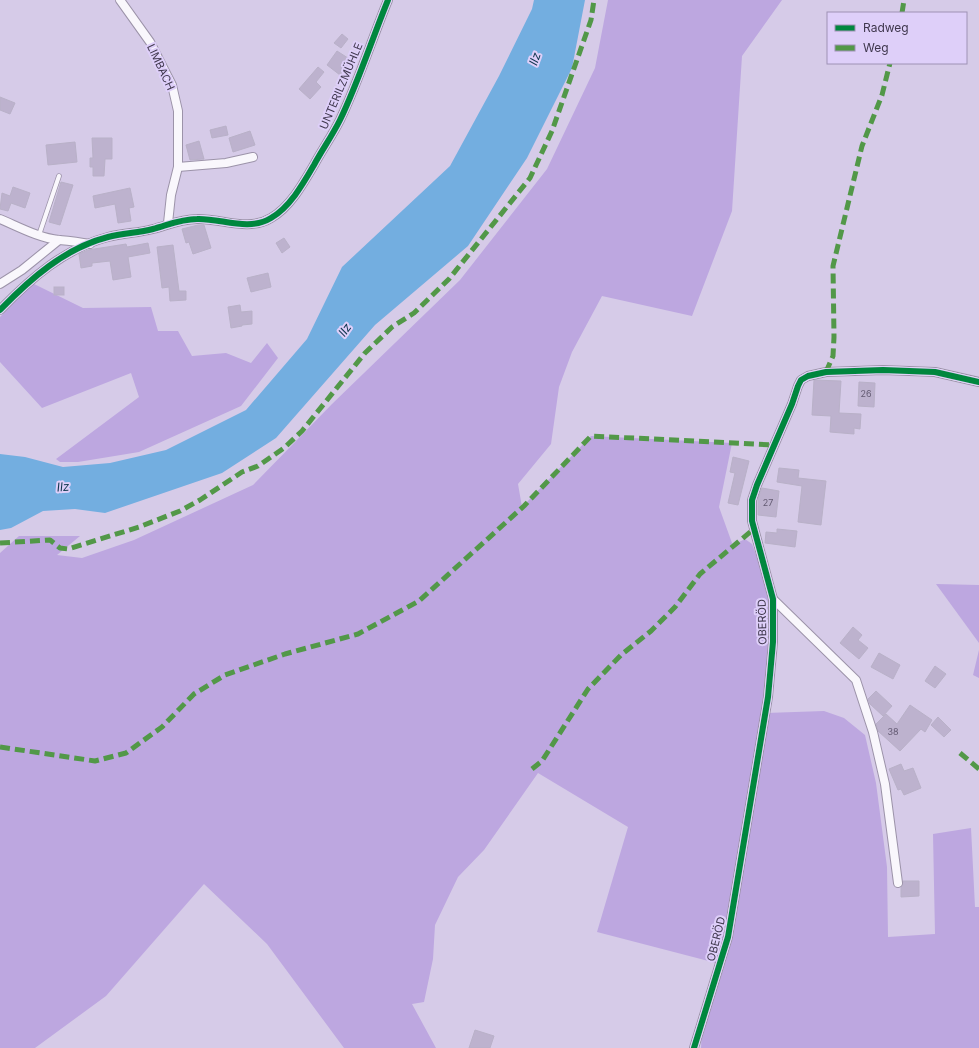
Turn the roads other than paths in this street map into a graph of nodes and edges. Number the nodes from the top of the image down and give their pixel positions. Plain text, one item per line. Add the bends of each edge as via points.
1 (120, 0) edge
2 (388, 0) edge
3 (253, 157) dead end
4 (178, 167) junction
5 (59, 176) dead end
6 (0, 219) edge
7 (168, 223) junction
8 (39, 235) junction
9 (59, 240) junction
10 (90, 244) junction
11 (0, 284) edge
12 (0, 310) edge
13 (979, 382) edge
14 (773, 599) junction
15 (898, 883) dead end
16 (694, 1048) edge

1 - 4 street, LIMBACH via 150,42 172,85 178,111
2 - 7 street, UNTERILZMÜHLE via 340,120 306,179 285,208 270,219 257,223 196,219
3 - 4 street via 226,163
4 - 7 street, LIMBACH via 172,189
5 - 8 lane
6 - 8 street
7 - 10 street, UNTERILZMÜHLE via 152,230 108,237
8 - 9 street
9 - 10 street
9 - 11 street
10 - 12 street, UNTERILZMÜHLE via 58,260 28,282
13 - 14 street, OBERÖD via 935,372 906,370 826,372 801,380 752,500 752,521
14 - 15 street, OBERÖD via 856,680 873,732 885,784
14 - 16 street, OBERÖD via 773,642 768,697 734,906 728,936

